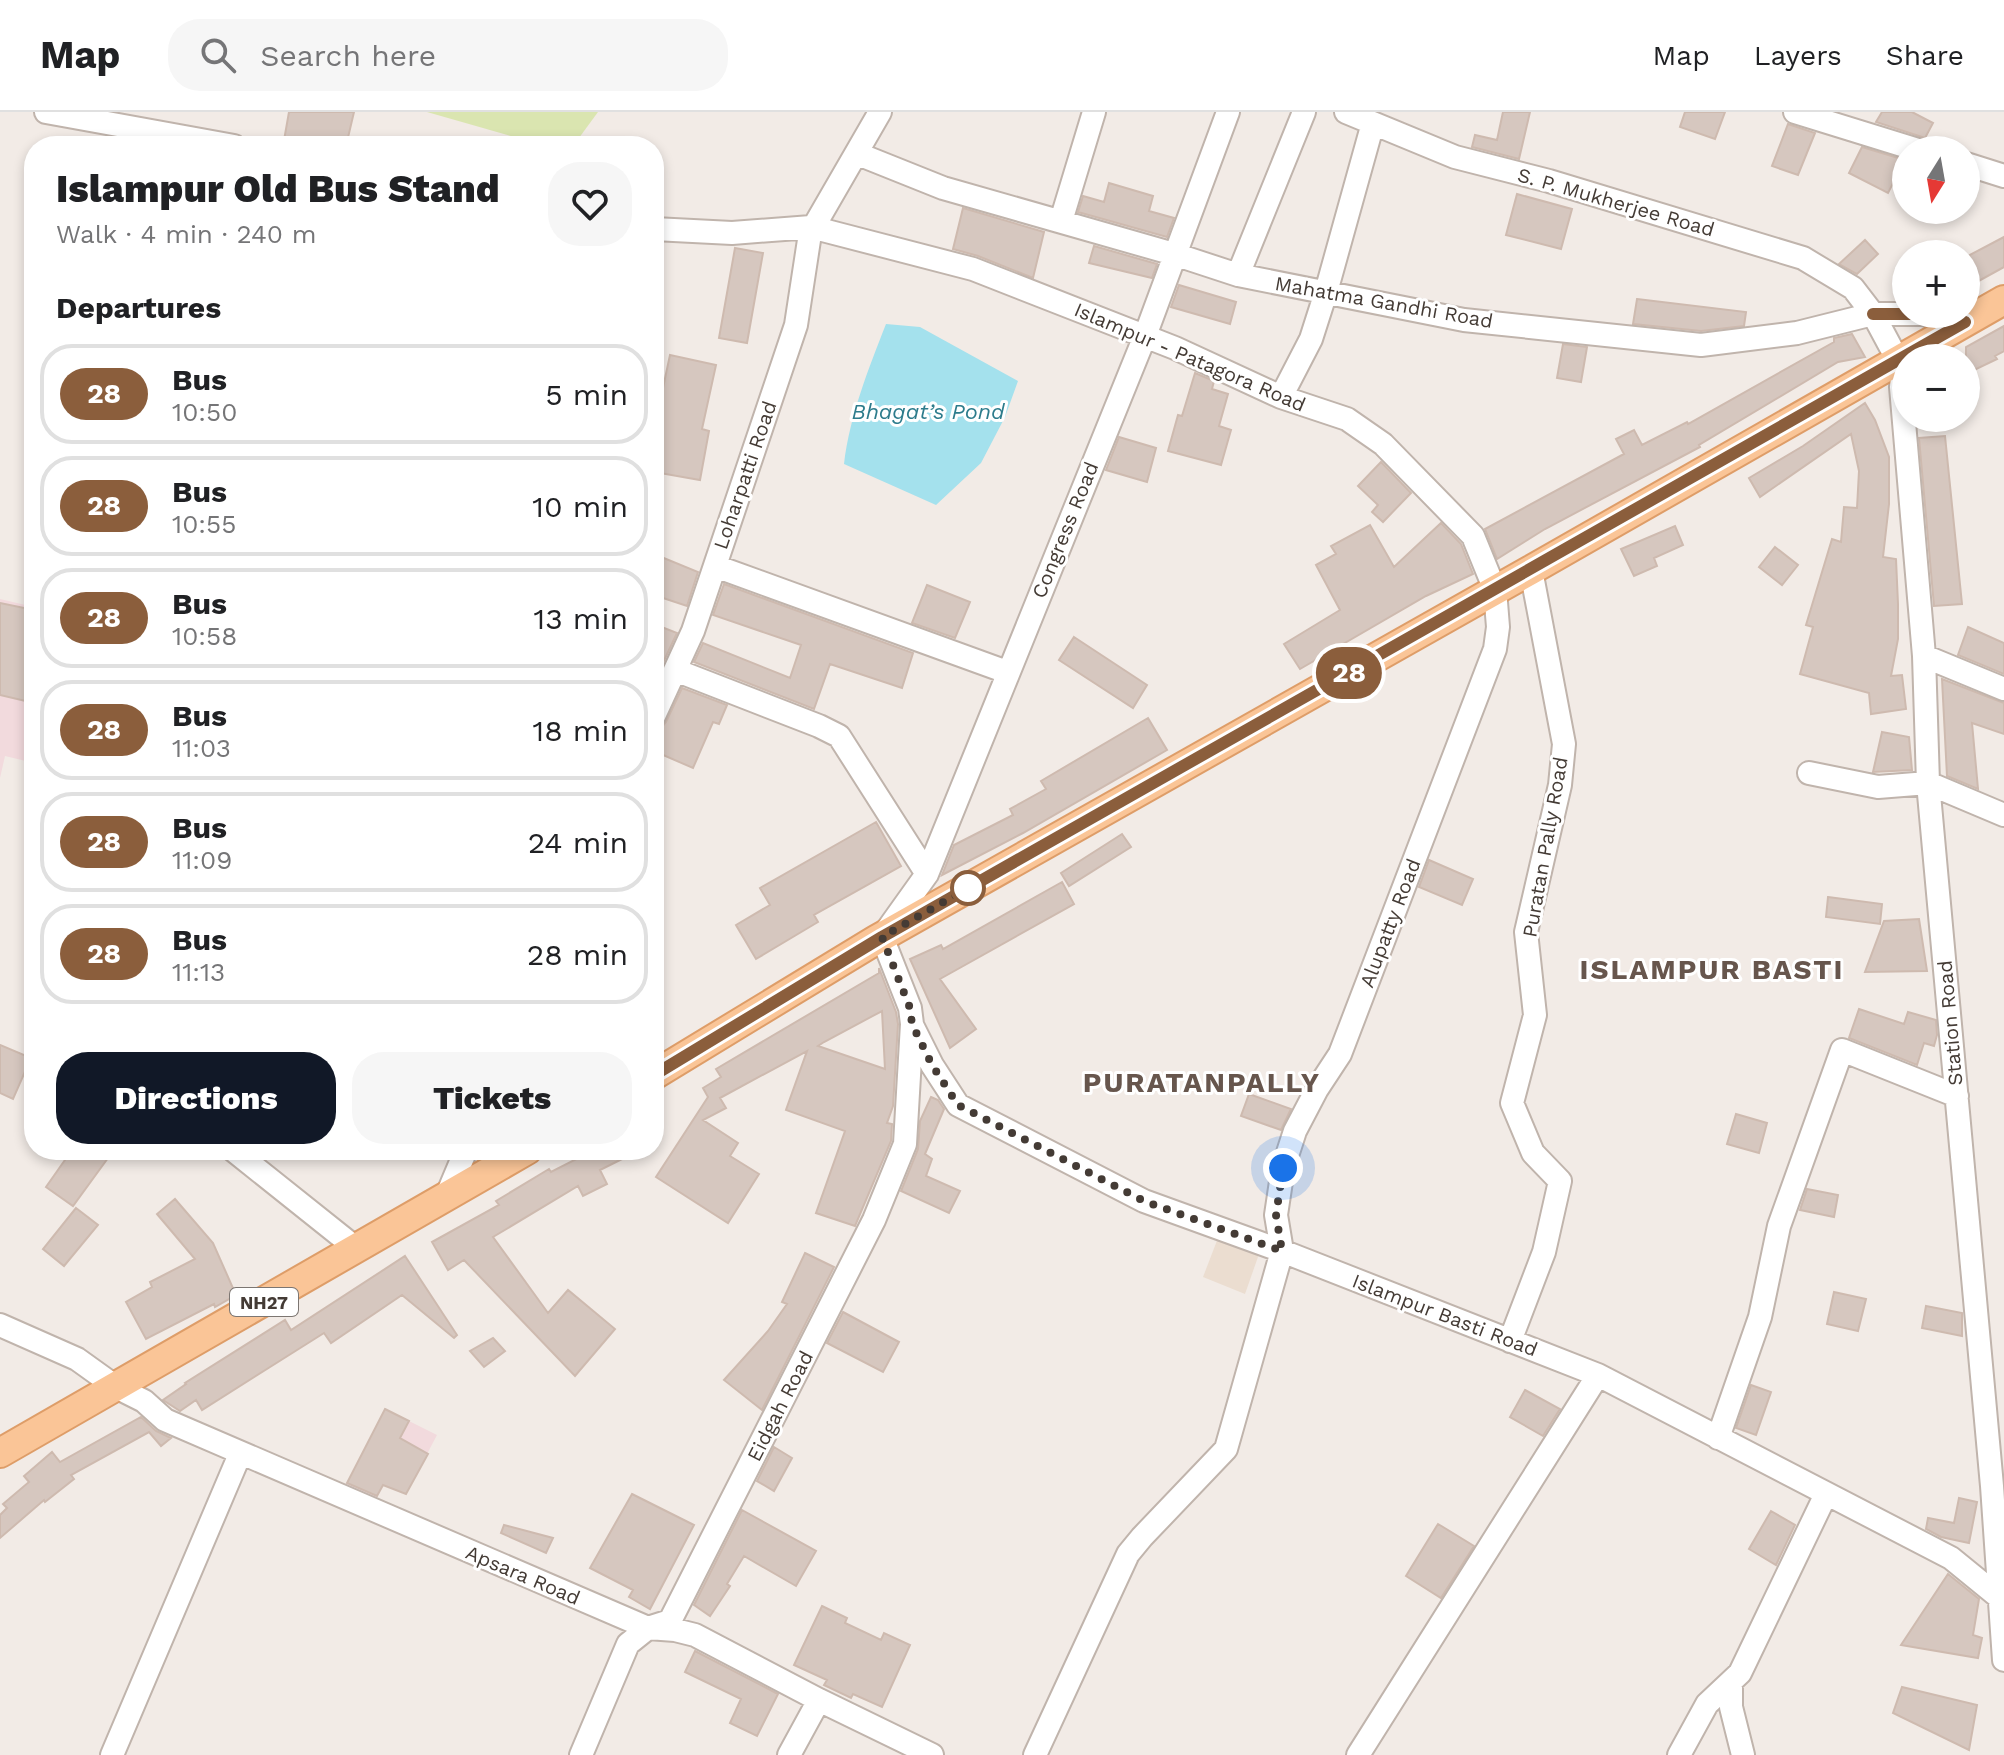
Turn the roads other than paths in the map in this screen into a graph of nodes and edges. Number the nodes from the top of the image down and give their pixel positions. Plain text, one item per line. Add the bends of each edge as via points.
1 (46, 112) edge
2 (880, 112) edge
3 (1094, 112) edge
4 (1228, 112) edge
5 (1304, 112) edge
6 (1346, 112) edge
7 (1795, 112) edge
8 (1863, 122) edge
9 (1373, 123) junction
10 (179, 136) edge
11 (1892, 137) edge
12 (858, 154) junction
13 (1980, 168) edge
14 (2004, 176) edge
15 (1061, 221) junction
16 (812, 228) junction
17 (664, 230) edge
18 (1174, 254) junction
19 (1238, 275) junction
20 (1326, 292) junction
21 (2004, 300) edge
22 (1873, 314) junction
23 (1892, 314) edge
24 (1980, 314) edge
25 (1958, 328) edge
26 (1145, 336) junction
27 (1938, 344) edge
28 (1892, 356) edge
29 (1892, 378) edge
30 (1281, 397) junction
31 (1905, 432) edge
32 (715, 566) junction
33 (1531, 570) junction
34 (1495, 590) junction
35 (1924, 656) junction
36 (675, 670) junction
37 (1007, 672) junction
38 (2004, 689) edge
39 (664, 694) edge
40 (1809, 773) dead end
41 (1928, 783) junction
42 (2004, 815) edge
43 (927, 874) junction
44 (882, 937) junction
45 (912, 1024) junction
46 (664, 1069) edge
47 (1957, 1096) junction
48 (246, 1160) edge
49 (462, 1160) edge
50 (509, 1160) edge
51 (447, 1195) junction
52 (357, 1249) junction
53 (1282, 1251) junction
54 (0, 1325) edge
55 (1510, 1341) junction
56 (1598, 1375) junction
57 (116, 1387) junction
58 (1718, 1438) junction
59 (1, 1454) edge
60 (240, 1454) junction
61 (1998, 1487) edge
62 (1826, 1494) junction
63 (2000, 1598) junction
64 (648, 1628) junction
65 (2004, 1660) edge
66 (1731, 1682) junction
67 (819, 1700) junction
68 (112, 1755) edge
69 (581, 1755) edge
70 (789, 1755) edge
71 (932, 1755) edge
72 (1035, 1755) edge
73 (1358, 1755) edge
74 (1679, 1755) edge
75 (1743, 1755) edge

1 - 10 street
2 - 12 street
3 - 15 street
4 - 18 street, Congress Road
5 - 19 street
6 - 9 street, S. P. Mukherjee Road
7 - 8 street
8 - 11 street
9 - 20 street
9 - 22 street, S. P. Mukherjee Road via 1455,157 1803,258 1853,288
12 - 15 street, Mahatma Gandhi Road via 943,188
12 - 16 street
13 - 14 street
15 - 18 street, Mahatma Gandhi Road
16 - 17 street, Islampur - Patagora Road via 732,233
16 - 26 street, Islampur - Patagora Road via 973,269
16 - 32 street, Loharpatti Road via 796,325
18 - 19 street, Mahatma Gandhi Road
18 - 26 street, Congress Road
19 - 20 street, Mahatma Gandhi Road
20 - 22 street, Mahatma Gandhi Road via 1464,320 1701,345 1797,333
20 - 30 street via 1311,339
21 - 24 main road
22 - 23 street, Mahatma Gandhi Road
22 - 28 street
25 - 27 main road
26 - 30 street, Islampur - Patagora Road
26 - 37 street, Congress Road
29 - 33 main road
30 - 34 street, Islampur - Patagora Road via 1347,419 1383,444 1473,536
31 - 35 street, Station Road
32 - 36 street, Loharpatti Road
32 - 37 street
33 - 34 main road
33 - 55 street, Puratan Pally Road via 1564,744 1560,785 1526,932 1535,1015 1512,1103 1533,1153 1560,1181 1544,1252
34 - 44 main road
34 - 53 street, Alupatty Road via 1495,649 1340,1054 1295,1131 1283,1168 1276,1215
35 - 38 street
35 - 41 street, Station Road
36 - 39 street, Loharpatti Road
36 - 43 street via 839,736
37 - 43 street, Congress Road
40 - 41 street via 1878,787
41 - 42 street
41 - 47 street, Station Road
43 - 44 street, Congress Road
44 - 45 street
44 - 46 main road
45 - 53 street, Islampur Basti Road via 958,1105 1144,1201
45 - 64 street, Eidgah Road via 905,1144 874,1220 670,1621
47 - 58 street via 1842,1050 1779,1226 1760,1317
47 - 61 street, Station Road
48 - 52 street
49 - 51 street
50 - 51 main road, NH27
51 - 52 main road, NH27
52 - 57 main road, NH27
53 - 55 street, Islampur Basti Road
53 - 72 street via 1226,1449 1128,1554
54 - 57 street, Apsara Road via 77,1359
55 - 56 street, Islampur Basti Road
56 - 58 street, Islampur Basti Road
56 - 73 street
57 - 59 main road, NH27
57 - 60 street, Apsara Road via 144,1401 165,1420
58 - 62 street, Islampur Basti Road
60 - 64 street, Apsara Road
60 - 68 street
61 - 63 street, Station Road
62 - 63 street, Islampur Basti Road via 1951,1558
62 - 66 street
63 - 65 street, Station Road
64 - 67 street, Apsara Road via 695,1635
64 - 69 street, Eidgah Road via 628,1644
66 - 74 street via 1707,1704
66 - 75 street via 1731,1707
67 - 70 street
67 - 71 street, Apsara Road

